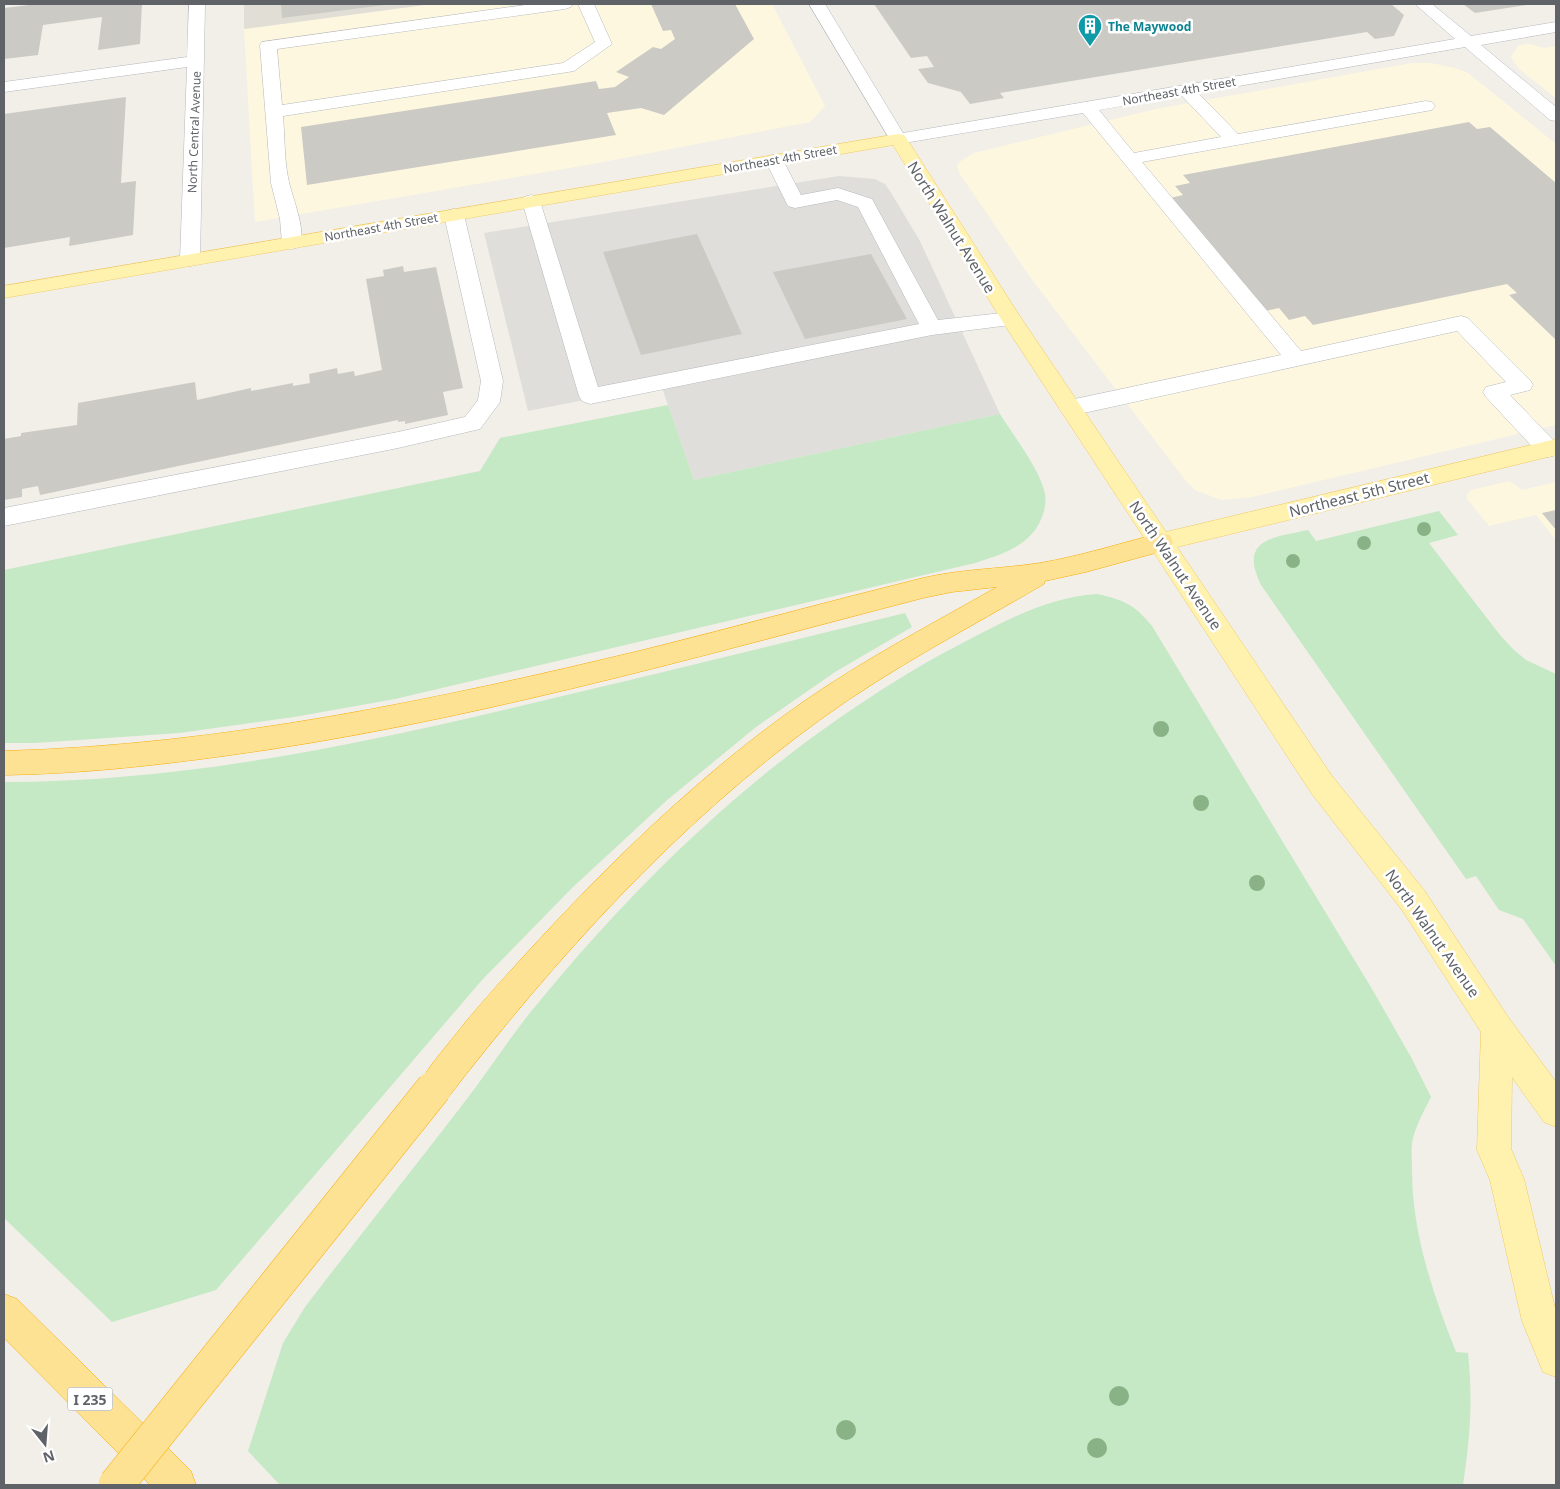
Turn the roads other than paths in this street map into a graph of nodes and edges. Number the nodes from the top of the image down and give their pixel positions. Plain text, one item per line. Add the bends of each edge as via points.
1 (197, 4) edge
2 (565, 4) edge
3 (586, 4) edge
4 (817, 4) edge
5 (1423, 4) edge
6 (1556, 27) edge
7 (1467, 42) junction
8 (196, 61) junction
9 (4, 87) edge
10 (1186, 90) junction
11 (1426, 106) dead end
12 (1087, 107) junction
13 (273, 112) junction
14 (1556, 116) edge
15 (898, 140) junction
16 (1233, 140) junction
17 (1130, 159) junction
18 (774, 160) junction
19 (531, 201) junction
20 (454, 215) junction
21 (292, 243) junction
22 (190, 260) junction
23 (4, 292) edge
24 (1011, 319) junction
25 (932, 328) junction
26 (1296, 359) junction
27 (1070, 408) junction
28 (1552, 448) edge
29 (4, 517) edge
30 (1161, 542) junction
31 (1043, 572) junction
32 (4, 763) edge
33 (1497, 1028) junction
34 (1556, 1110) edge
35 (4, 1312) edge
36 (1556, 1359) edge
37 (116, 1485) edge
38 (177, 1485) edge

1 - 8 street, North Central Avenue
2 - 13 street via 268,45
3 - 13 street via 604,44 568,67
4 - 15 street, North Walnut Avenue
5 - 7 street
6 - 7 street, Northeast 4th Street
7 - 10 street, Northeast 4th Street
7 - 14 street
8 - 9 street
8 - 22 street, North Central Avenue
10 - 12 street, Northeast 4th Street
10 - 16 street
11 - 16 street
12 - 15 street, Northeast 4th Street
12 - 17 street
13 - 21 street via 280,183 290,219
15 - 18 main road, Northeast 4th Street
15 - 24 main road, North Walnut Avenue
16 - 17 street
17 - 26 street
18 - 19 main road, Northeast 4th Street
18 - 25 street via 795,202 838,194 865,203
19 - 20 main road, Northeast 4th Street
19 - 25 street via 590,396
20 - 21 main road, Northeast 4th Street
20 - 29 street via 492,382 489,402 472,423
21 - 22 main road, Northeast 4th Street
22 - 23 main road, Northeast 4th Street
24 - 25 street
24 - 27 main road, North Walnut Avenue
26 - 27 street
26 - 28 street via 1461,323 1522,385 1494,392
27 - 30 main road, North Walnut Avenue
28 - 30 main road, Northeast 5th Street
30 - 31 highway
30 - 33 main road, North Walnut Avenue via 1322,785 1414,900
31 - 32 highway via 937,585 598,671 356,726 158,753
31 - 37 highway, bridge via 868,673 784,731 693,806 612,884 516,986
33 - 34 main road, North Walnut Avenue
33 - 36 main road via 1494,1150 1507,1179 1540,1321
35 - 38 highway, I 235

